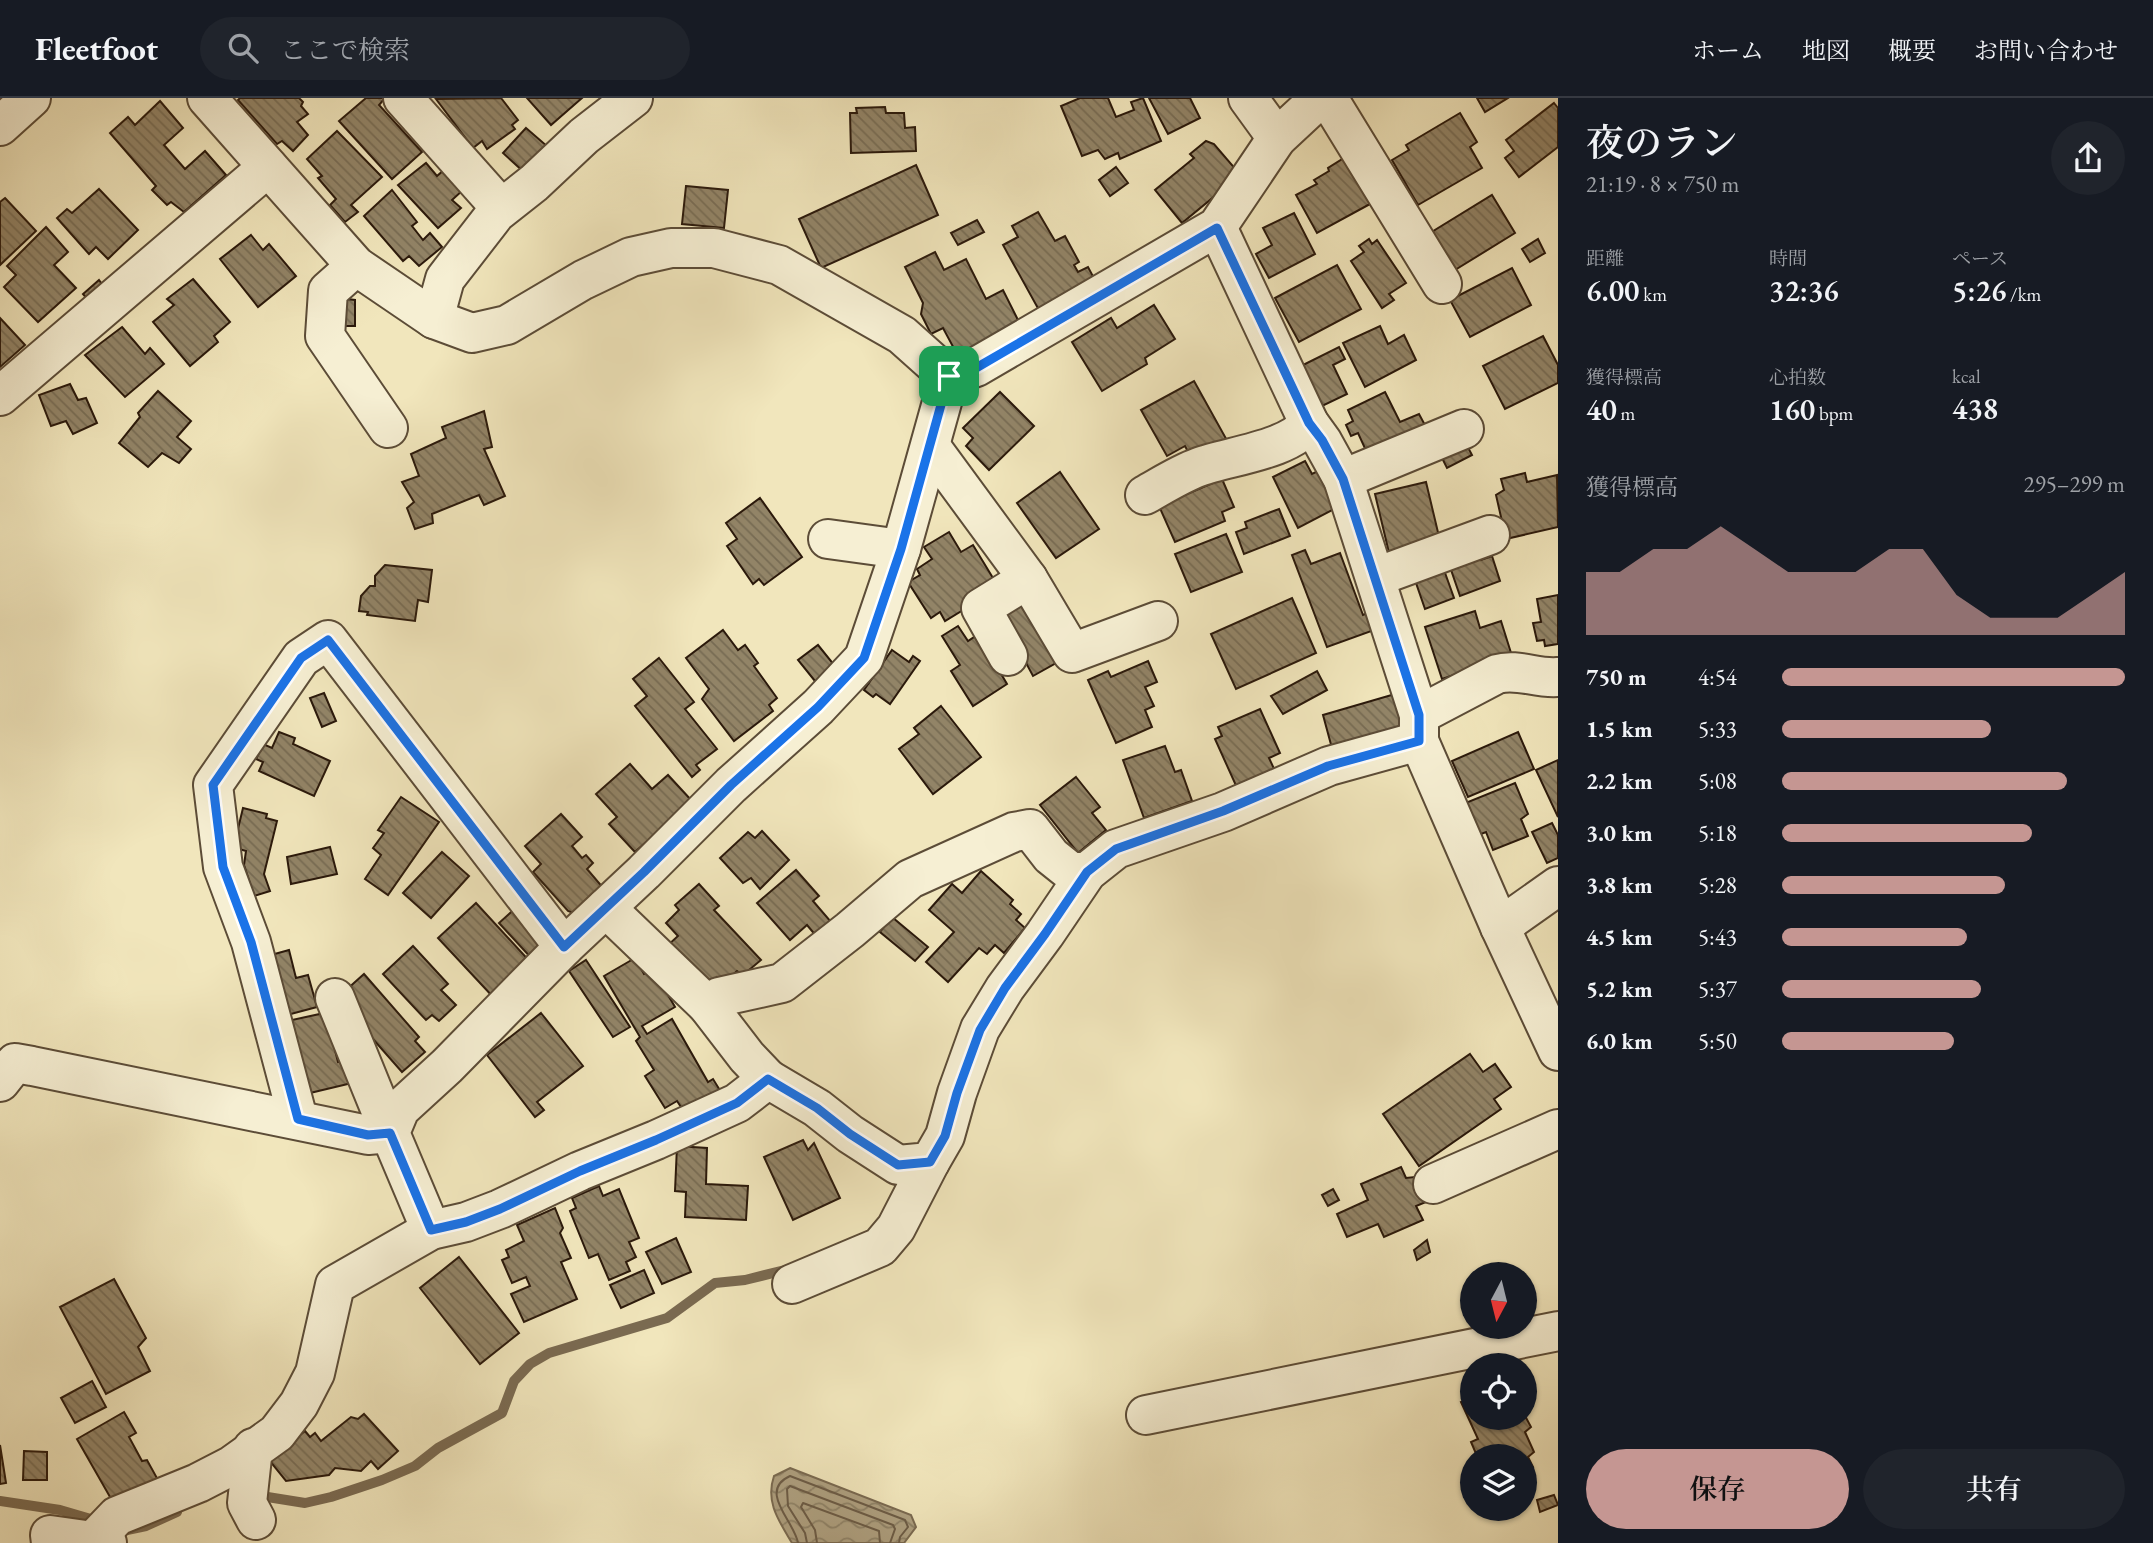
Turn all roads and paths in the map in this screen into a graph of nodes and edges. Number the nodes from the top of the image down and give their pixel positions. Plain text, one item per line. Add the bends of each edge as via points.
1 (32, 98) edge
2 (207, 98) edge
3 (403, 98) edge
4 (632, 98) edge
5 (1248, 98) edge
6 (1320, 98) edge
7 (1328, 98) edge
8 (0, 125) edge
9 (1277, 138) junction
10 (268, 167) junction
11 (501, 208) junction
12 (1217, 228) junction
13 (356, 266) junction
14 (1442, 284) dead end
15 (434, 318) junction
16 (949, 376) junction
17 (0, 397) edge
18 (1309, 423) junction
19 (388, 428) dead end
20 (1464, 429) dead end
21 (931, 447) junction
22 (1343, 479) junction
23 (1145, 495) dead end
24 (1490, 535) dead end
25 (828, 539) dead end
26 (901, 549) junction
27 (1376, 577) junction
28 (1028, 579) junction
29 (1158, 621) dead end
30 (1008, 656) dead end
31 (1558, 677) edge
32 (1419, 728) junction
33 (1087, 872) junction
34 (1558, 886) edge
35 (606, 908) junction
36 (1500, 927) junction
37 (564, 947) junction
38 (335, 998) dead end
39 (707, 1005) junction
40 (1558, 1051) edge
41 (5, 1068) edge
42 (768, 1079) junction
43 (298, 1119) junction
44 (1558, 1129) edge
45 (390, 1133) junction
46 (930, 1162) junction
47 (1433, 1184) dead end
48 (431, 1230) junction
49 (792, 1284) dead end
50 (1558, 1331) edge
51 (1146, 1415) dead end
52 (253, 1448) junction
53 (256, 1520) dead end
54 (106, 1533) edge
55 (51, 1543) edge

1 - 8 street
2 - 10 street
3 - 11 street
4 - 11 street
5 - 9 street
6 - 9 street
7 - 14 street
9 - 12 street
10 - 13 street
10 - 17 street
11 - 15 street via 445,279
12 - 16 street via 976,368
12 - 18 street
13 - 15 street
13 - 19 street via 328,291 325,336
15 - 16 street via 472,333 507,324 631,257 671,248 715,248 779,265 902,335
16 - 21 street
18 - 22 street
18 - 23 street via 1267,449 1199,467
20 - 22 street
21 - 26 street
21 - 28 street
22 - 27 street
24 - 27 street
25 - 26 street
26 - 35 street via 864,658
27 - 32 street
28 - 29 street via 1072,653
28 - 30 street via 981,608
31 - 32 street via 1503,672
32 - 33 street via 1223,811 1116,849
32 - 36 street
33 - 39 street via 1071,872 1030,829 1014,832 910,878 782,983 719,997
33 - 46 street via 980,1030 945,1136
34 - 36 street
35 - 37 street
35 - 39 street
36 - 40 street
37 - 43 street via 328,640 301,658 213,785 223,867 251,942
37 - 45 street via 400,1110
38 - 45 street
39 - 42 street
41 - 43 street
42 - 46 street via 898,1165
42 - 48 street via 737,1103 656,1140 500,1209
43 - 45 street via 368,1135
44 - 47 street
45 - 48 street
46 - 49 street via 896,1228 880,1247
48 - 52 street via 335,1285 315,1373 277,1433
50 - 51 street
52 - 53 street via 247,1503
52 - 54 street via 231,1466
54 - 55 street via 50,1535

